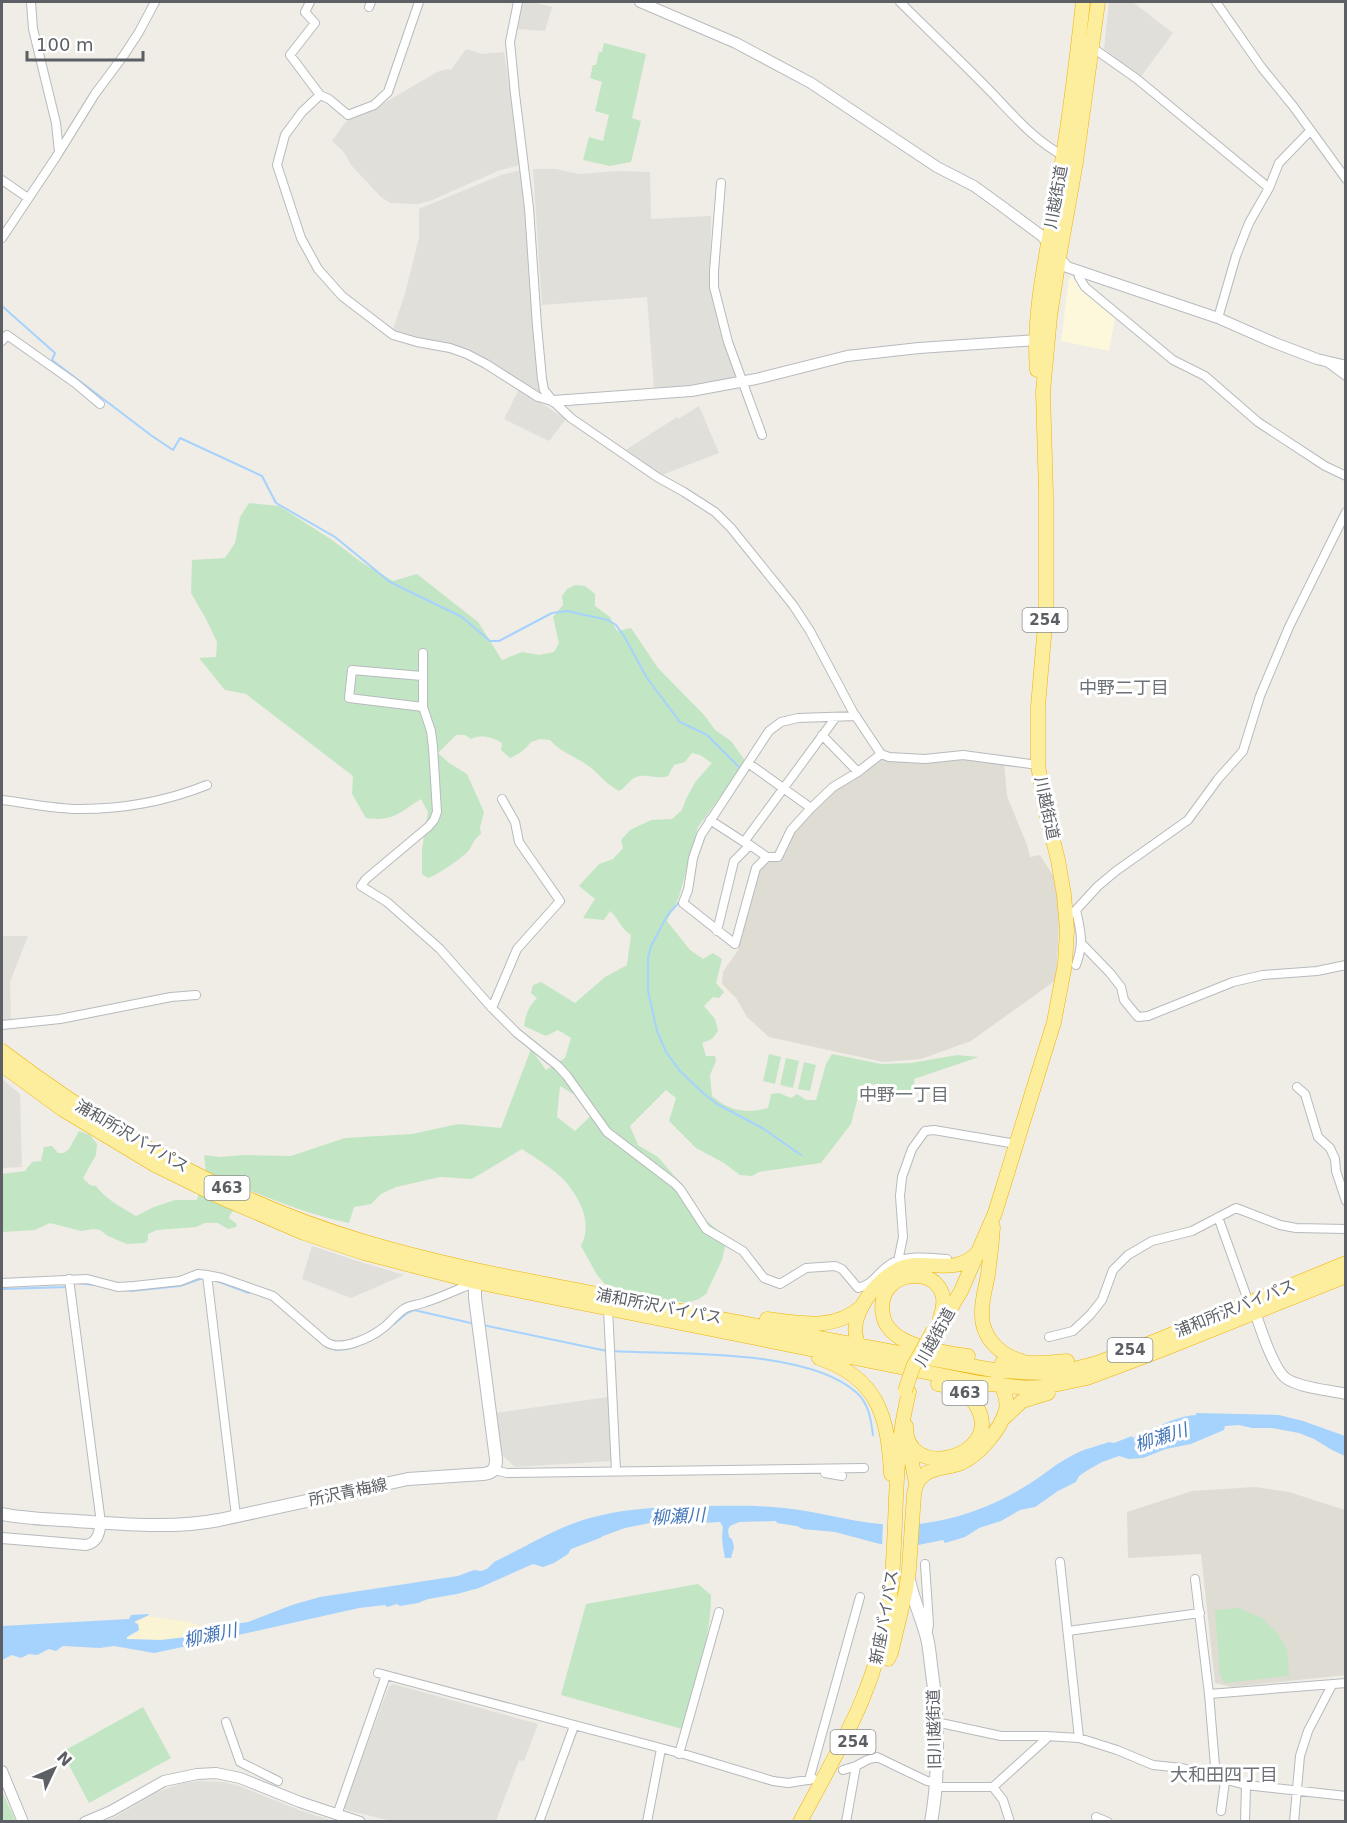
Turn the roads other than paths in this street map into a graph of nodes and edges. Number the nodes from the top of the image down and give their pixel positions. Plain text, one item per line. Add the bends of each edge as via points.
1 (32, 2) edge
2 (155, 2) edge
3 (310, 2) edge
4 (419, 2) edge
5 (518, 2) edge
6 (640, 2) edge
7 (900, 2) edge
8 (1083, 2) edge
9 (1098, 2) edge
10 (1216, 2) edge
11 (1093, 48) junction
12 (320, 95) junction
13 (1310, 131) junction
14 (59, 152) junction
15 (1070, 159) junction
16 (1346, 179) edge
17 (2, 180) edge
18 (721, 183) dead end
19 (1269, 188) junction
20 (28, 198) junction
21 (2, 238) edge
22 (1048, 244) junction
23 (1059, 258) junction
24 (1078, 270) junction
25 (1218, 318) junction
26 (1037, 340) junction
27 (2, 342) edge
28 (1326, 362) junction
29 (1346, 366) edge
30 (1346, 376) edge
31 (743, 381) junction
32 (1043, 392) junction
33 (553, 401) junction
34 (100, 404) dead end
35 (762, 435) dead end
36 (1346, 476) edge
37 (1346, 512) edge
38 (423, 654) dead end
39 (422, 676) junction
40 (423, 707) junction
41 (856, 716) junction
42 (836, 717) junction
43 (822, 735) junction
44 (881, 754) junction
45 (748, 763) junction
46 (1038, 765) junction
47 (858, 772) junction
48 (207, 784) dead end
49 (783, 788) junction
50 (502, 799) dead end
51 (2, 800) edge
52 (811, 808) junction
53 (710, 820) junction
54 (747, 844) junction
55 (767, 857) junction
56 (1071, 913) junction
57 (717, 931) junction
58 (1081, 946) junction
59 (1066, 948) junction
60 (1076, 965) dead end
61 (1346, 965) edge
62 (196, 995) dead end
63 (492, 1008) junction
64 (2, 1025) edge
65 (2, 1051) edge
66 (2, 1065) edge
67 (1297, 1087) dead end
68 (1016, 1144) junction
69 (1346, 1201) edge
70 (994, 1217) junction
71 (1218, 1217) junction
72 (1346, 1229) edge
73 (980, 1250) junction
74 (947, 1259) dead end
75 (898, 1261) junction
76 (1346, 1263) edge
77 (207, 1275) junction
78 (477, 1276) junction
79 (1346, 1276) edge
80 (69, 1279) junction
81 (2, 1283) edge
82 (863, 1305) junction
83 (658, 1306) junction
84 (1252, 1308) junction
85 (608, 1309) junction
86 (711, 1329) junction
87 (937, 1332) junction
88 (1049, 1337) dead end
89 (858, 1345) junction
90 (1129, 1351) junction
91 (1160, 1351) junction
92 (903, 1354) junction
93 (817, 1357) junction
94 (1032, 1363) junction
95 (932, 1375) junction
96 (1002, 1386) junction
97 (909, 1392) junction
98 (1346, 1394) edge
99 (1002, 1420) junction
100 (906, 1422) junction
101 (908, 1443) junction
102 (864, 1468) dead end
103 (900, 1468) junction
104 (494, 1470) junction
105 (806, 1470) junction
106 (616, 1471) junction
107 (842, 1476) dead end
108 (901, 1491) junction
109 (2, 1514) edge
110 (237, 1516) junction
111 (101, 1523) junction
112 (2, 1538) edge
113 (1060, 1562) dead end
114 (925, 1563) dead end
115 (899, 1565) junction
116 (1195, 1579) dead end
117 (860, 1597) dead end
118 (719, 1612) dead end
119 (1200, 1613) junction
120 (1068, 1631) junction
121 (927, 1638) junction
122 (1346, 1683) edge
123 (1332, 1685) junction
124 (1209, 1694) junction
125 (226, 1722) dead end
126 (936, 1722) junction
127 (574, 1726) junction
128 (1046, 1736) junction
129 (1079, 1738) junction
130 (661, 1749) junction
131 (679, 1754) junction
132 (856, 1766) junction
133 (843, 1770) dead end
134 (2, 1771) edge
135 (1220, 1779) junction
136 (278, 1781) dead end
137 (935, 1785) junction
138 (1246, 1785) junction
139 (993, 1787) junction
140 (1296, 1791) junction
141 (1346, 1796) edge
142 (1221, 1811) dead end
143 (337, 1815) junction
144 (1096, 1817) dead end
145 (23, 1821) edge
146 (85, 1821) edge
147 (360, 1821) edge
148 (539, 1821) edge
149 (647, 1821) edge
150 (800, 1821) edge
151 (809, 1821) edge
152 (846, 1821) edge
153 (931, 1821) edge
154 (1010, 1821) edge
155 (1108, 1821) edge
156 (1245, 1821) edge
157 (1294, 1821) edge

1 - 14 street via 33,29 56,123
2 - 14 street
3 - 12 street via 304,12 315,23 290,55
4 - 12 street via 392,86 383,99 348,115
5 - 33 street via 510,42 529,208 542,379 544,390
6 - 22 street via 736,43 811,83 937,167 974,186
7 - 15 street via 1028,132
8 - 15 highway, 川越街道 / 254 via 1072,96
9 - 11 highway, 川越街道 / 254
10 - 13 street
11 - 15 highway, 川越街道 / 254
11 - 19 street via 1137,79
12 - 33 street via 285,135 277,165 301,238 318,269 342,296 393,335 467,354 538,397
13 - 16 street
13 - 19 street via 1279,164
14 - 20 street
15 - 22 highway, 川越街道 / 254
15 - 23 highway, 川越街道 / 254
17 - 20 street
18 - 31 street via 714,287
19 - 25 street via 1249,223
20 - 21 street
22 - 23 street
22 - 26 highway, 川越街道 / 254
23 - 24 street via 1067,267
23 - 32 highway, 川越街道 / 254
24 - 25 street
24 - 36 street via 1085,286 1173,360 1204,376 1258,422
25 - 28 street
26 - 31 street via 847,356
26 - 32 highway, 川越街道 / 254 via 1037,376
27 - 34 street via 7,335
28 - 29 street
28 - 30 street
31 - 33 street via 692,391
31 - 35 street
32 - 46 highway, 川越街道 / 254 via 1046,599
33 - 41 street via 571,418 657,477 715,512 731,528 793,605
37 - 56 street via 1289,627 1260,696 1243,751 1188,820 1116,871
38 - 39 street
39 - 40 street
39 - 40 street via 352,670 349,698
40 - 63 street via 433,747 437,794 434,820 361,886 387,902 440,949
41 - 42 street
41 - 44 street
42 - 43 street
42 - 45 street via 781,722 769,731
43 - 47 street
43 - 49 street
44 - 46 street via 925,759 963,755
44 - 47 street
45 - 49 street
45 - 53 street
46 - 56 highway, 川越街道 / 254
47 - 52 street via 833,787
48 - 51 street via 152,802 101,808
49 - 52 street
49 - 54 street
50 - 63 street via 515,822 519,842 560,901 517,949
52 - 55 street via 791,830 778,857
53 - 54 street
53 - 57 street via 693,858 683,903
54 - 55 street
54 - 57 street via 734,861
55 - 57 street via 756,868 735,944
56 - 58 street via 1082,936
56 - 59 highway, 川越街道 / 254
58 - 59 street
58 - 60 street
58 - 61 street via 1110,973 1138,1017 1233,982
59 - 68 highway, 川越街道 / 254 via 1056,1011
62 - 64 street
63 - 75 street via 558,1066 607,1132 674,1183 706,1229 743,1251 764,1278 780,1284 806,1268 835,1266 858,1288 867,1286
65 - 78 highway, 浦和所沢バイパス / 463 via 110,1126 231,1190 360,1240
66 - 78 highway, 浦和所沢バイパス / 463 via 100,1133 218,1196 304,1233 364,1253
67 - 69 street via 1305,1094 1318,1137 1335,1159
68 - 70 highway, 川越街道 / 254
68 - 75 street via 925,1131 912,1149 902,1177 903,1237
70 - 73 highway, 川越街道 / 254
70 - 87 highway, 川越街道 / 254 via 973,1276
70 - 94 highway via 983,1325 996,1348 1012,1358
71 - 72 street via 1236,1208 1280,1225
71 - 84 street
71 - 88 street via 1192,1231 1152,1241 1128,1255 1113,1270 1102,1300 1090,1315 1073,1331
73 - 82 highway via 958,1266 900,1269 879,1285
73 - 87 highway, 川越街道 / 254
74 - 75 street
76 - 84 highway, 浦和所沢バイパス / 254
77 - 78 street via 273,1296 331,1346 370,1335 404,1309
77 - 80 street via 126,1287
77 - 110 street
78 - 83 highway, 浦和所沢バイパス / 463
78 - 85 highway, 浦和所沢バイパス / 463
78 - 104 main road via 475,1299 496,1459
79 - 84 highway, 浦和所沢バイパス / 254
80 - 81 street
80 - 111 street
82 - 83 highway via 841,1320 819,1324
82 - 89 highway via 855,1326
83 - 89 highway, 浦和所沢バイパス / 463
84 - 90 highway, 浦和所沢バイパス / 254
84 - 91 highway, 浦和所沢バイパス / 254
84 - 98 street via 1278,1369 1286,1378
85 - 86 highway, 浦和所沢バイパス / 463
85 - 106 street
86 - 93 highway
86 - 95 highway, 浦和所沢バイパス / 463
87 - 94 highway via 943,1294 932,1280 908,1275 888,1288 883,1318 888,1328 906,1341 1005,1363
87 - 97 highway, 川越街道 / 254
89 - 92 highway, 浦和所沢バイパス / 463
89 - 95 highway via 872,1358
90 - 92 highway, 浦和所沢バイパス / 254 via 1074,1369 1043,1373 999,1371
90 - 94 highway
91 - 96 highway, 浦和所沢バイパス / 254 via 1072,1382 1028,1388
91 - 99 highway, 254 via 1103,1378 1033,1396
92 - 96 highway via 983,1372
93 - 101 highway, 463 via 950,1386 974,1400 981,1428 978,1439 969,1448 958,1455 936,1459 920,1454
93 - 108 highway via 838,1365 868,1388 876,1401
95 - 96 highway, 浦和所沢バイパス / 254
96 - 99 highway via 1006,1403
97 - 100 highway, 川越街道 / 254
97 - 103 highway, 川越街道 / 254 via 901,1431
97 - 108 highway via 897,1435
99 - 108 highway via 976,1453 959,1464 929,1472
100 - 101 highway
100 - 103 highway, 川越街道 / 254
101 - 108 highway
102 - 105 street
103 - 108 highway, 新座バイパス / 254
104 - 106 street
104 - 110 main road, 所沢青梅線 via 408,1479
105 - 106 street
105 - 107 street
108 - 115 highway, 新座バイパス / 254
109 - 111 main road, 所沢青梅線
110 - 111 main road, 所沢青梅線 via 179,1525
111 - 112 street via 98,1538 86,1545
113 - 120 street
114 - 121 street
115 - 121 main road, 旧川越街道
115 - 150 highway, 新座バイパス / 254 via 871,1681 848,1733
115 - 151 highway, 新座バイパス / 254 via 888,1659 851,1745
116 - 119 street
117 - 131 street via 812,1779 773,1781
118 - 131 street
119 - 120 street
119 - 124 street
120 - 129 street
121 - 126 main road, 旧川越街道
122 - 123 street
123 - 124 street
123 - 140 street via 1308,1731
124 - 135 street
125 - 136 street via 240,1762
126 - 128 street via 1001,1736
126 - 137 main road, 旧川越街道
127 - 130 street
127 - 143 street via 382,1674
127 - 148 street
128 - 129 street
128 - 139 street
129 - 135 street via 1153,1765 1182,1767
130 - 131 street
130 - 149 street
132 - 133 street
132 - 137 street via 877,1758
132 - 152 street
134 - 145 street
135 - 138 street
135 - 142 street
137 - 139 street
137 - 153 main road, 旧川越街道
138 - 140 street
138 - 156 street
139 - 154 street
140 - 141 street
140 - 157 street
143 - 146 street via 240,1778 216,1773 164,1781
143 - 147 street
144 - 155 street

